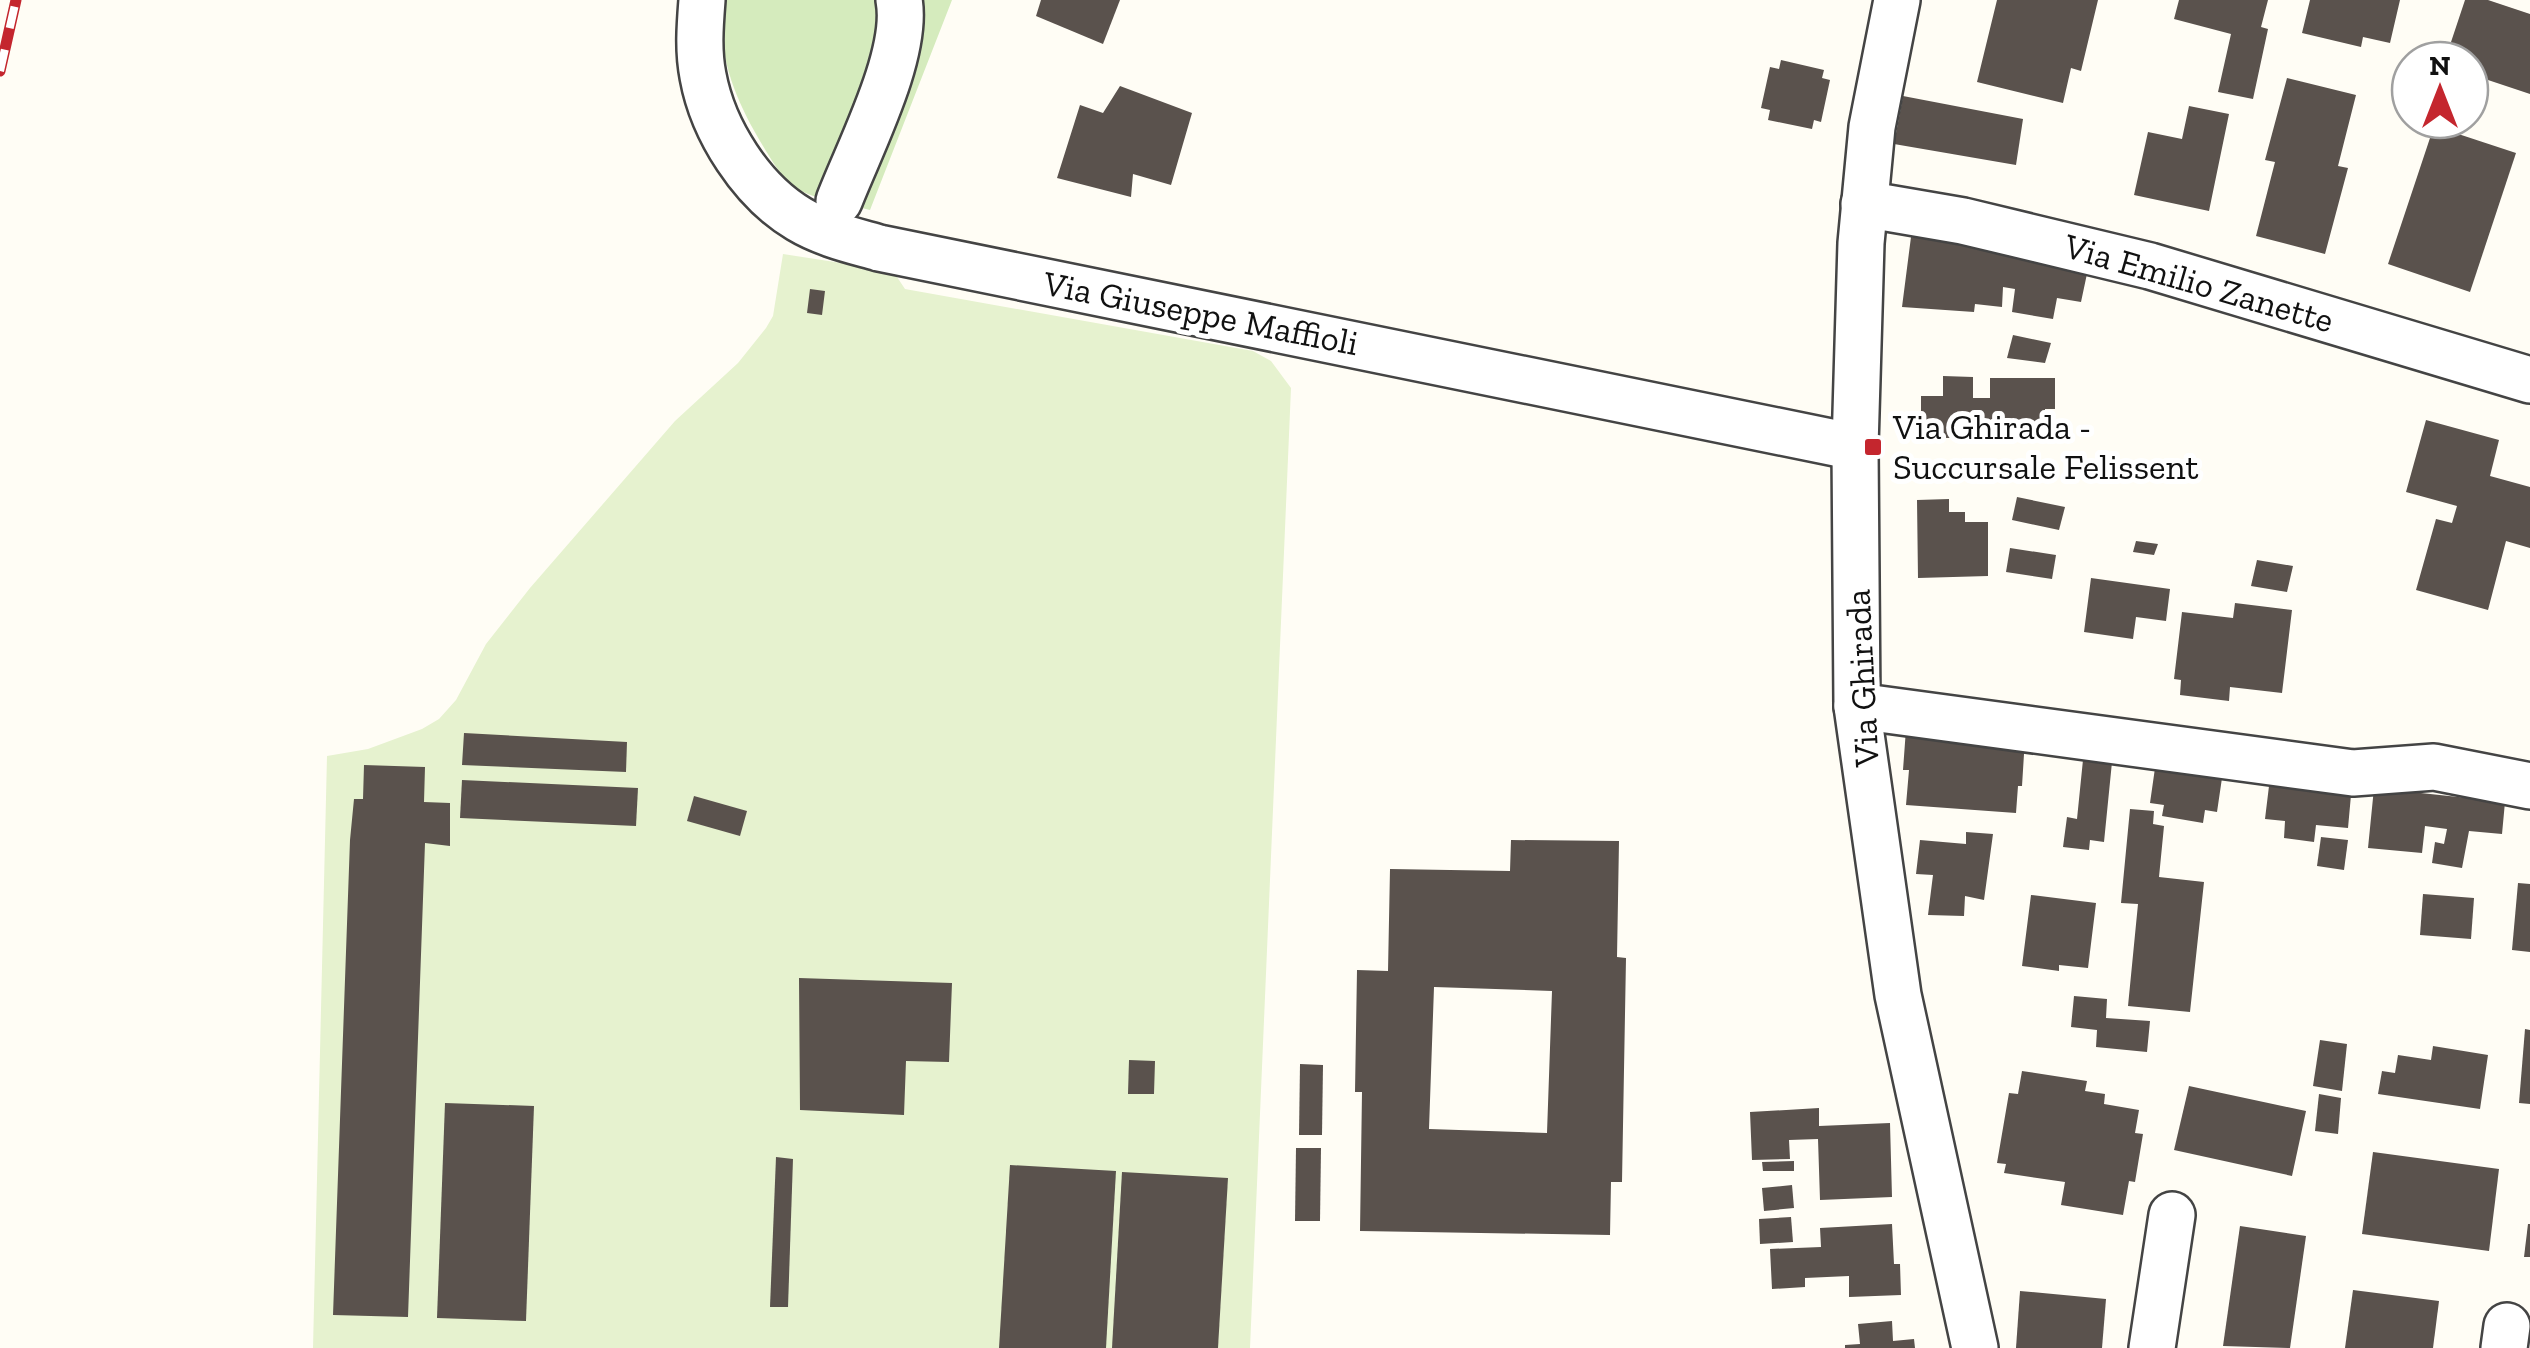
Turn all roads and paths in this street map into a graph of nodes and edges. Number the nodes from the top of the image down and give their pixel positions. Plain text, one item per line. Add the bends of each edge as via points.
1 (702, 0) edge
2 (899, 0) edge
3 (1896, 0) edge
4 (839, 202) dead end
5 (1864, 204) junction
6 (2530, 380) edge
7 (1855, 446) junction
8 (1857, 706) junction
9 (2530, 786) edge
10 (2172, 1215) dead end
11 (1975, 1348) edge
12 (2152, 1348) edge

1 - 7 street, Via Giuseppe Maffioli via 703,78 721,128 759,186 797,218 833,235
2 - 4 street via 892,68
3 - 5 street, Via Ghirada
5 - 6 street, Via Emilio Zanette via 2150,266
5 - 7 street, Via Ghirada
7 - 8 street, Via Ghirada
8 - 9 street via 2353,773 2434,767
8 - 11 street, Via Ghirada via 1898,996
10 - 12 street

